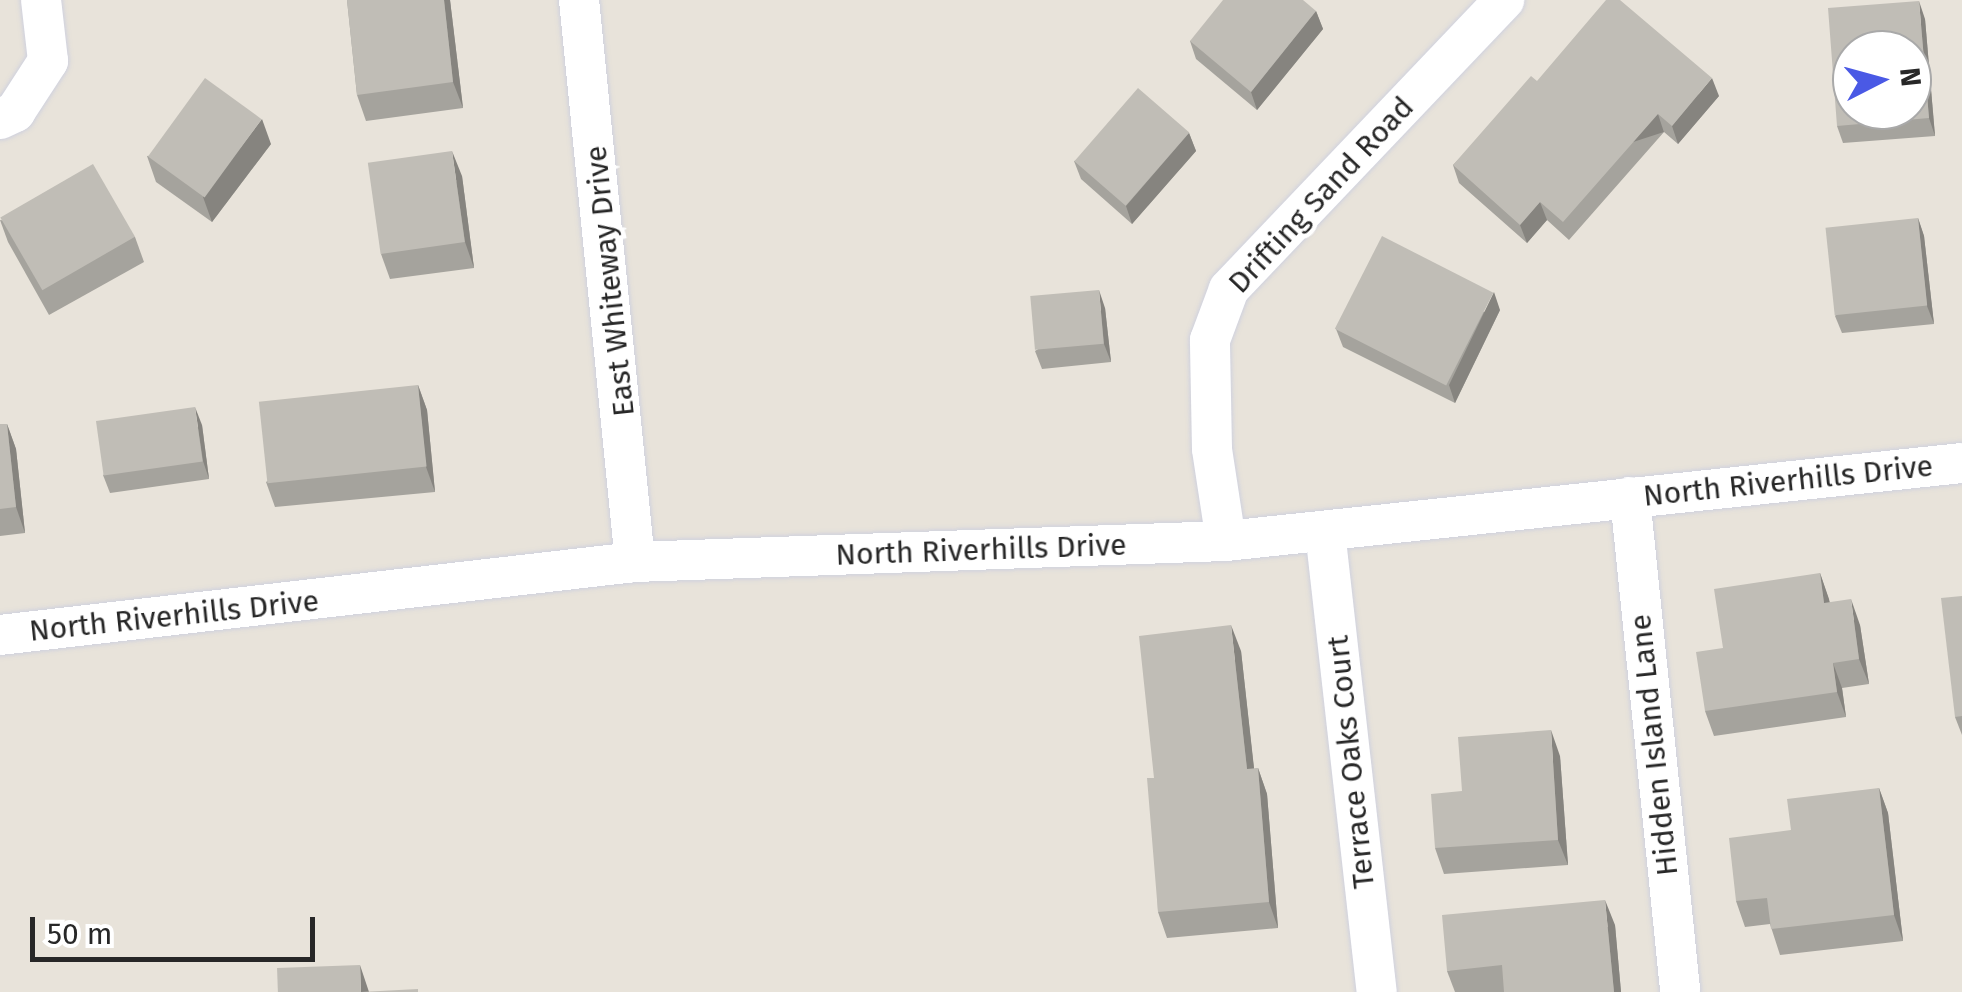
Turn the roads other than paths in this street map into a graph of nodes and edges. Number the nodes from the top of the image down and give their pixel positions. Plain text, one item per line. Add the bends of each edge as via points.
1 (41, 0) edge
2 (579, 0) edge
3 (1504, 0) edge
4 (0, 119) edge
5 (1962, 463) edge
6 (1630, 497) junction
7 (1326, 531) junction
8 (1226, 541) junction
9 (635, 562) junction
10 (0, 636) edge
11 (1377, 992) edge
12 (1680, 992) edge

1 - 4 street via 48,61 15,112
2 - 9 street, East Whiteway Drive
3 - 8 street, Drifting Sand Road via 1228,290 1210,340 1212,449
5 - 6 street, North Riverhills Drive
6 - 7 street, North Riverhills Drive
6 - 12 street, Hidden Island Lane
7 - 8 street, North Riverhills Drive
7 - 11 street, Terrace Oaks Court
8 - 9 street, North Riverhills Drive
9 - 10 street, North Riverhills Drive

